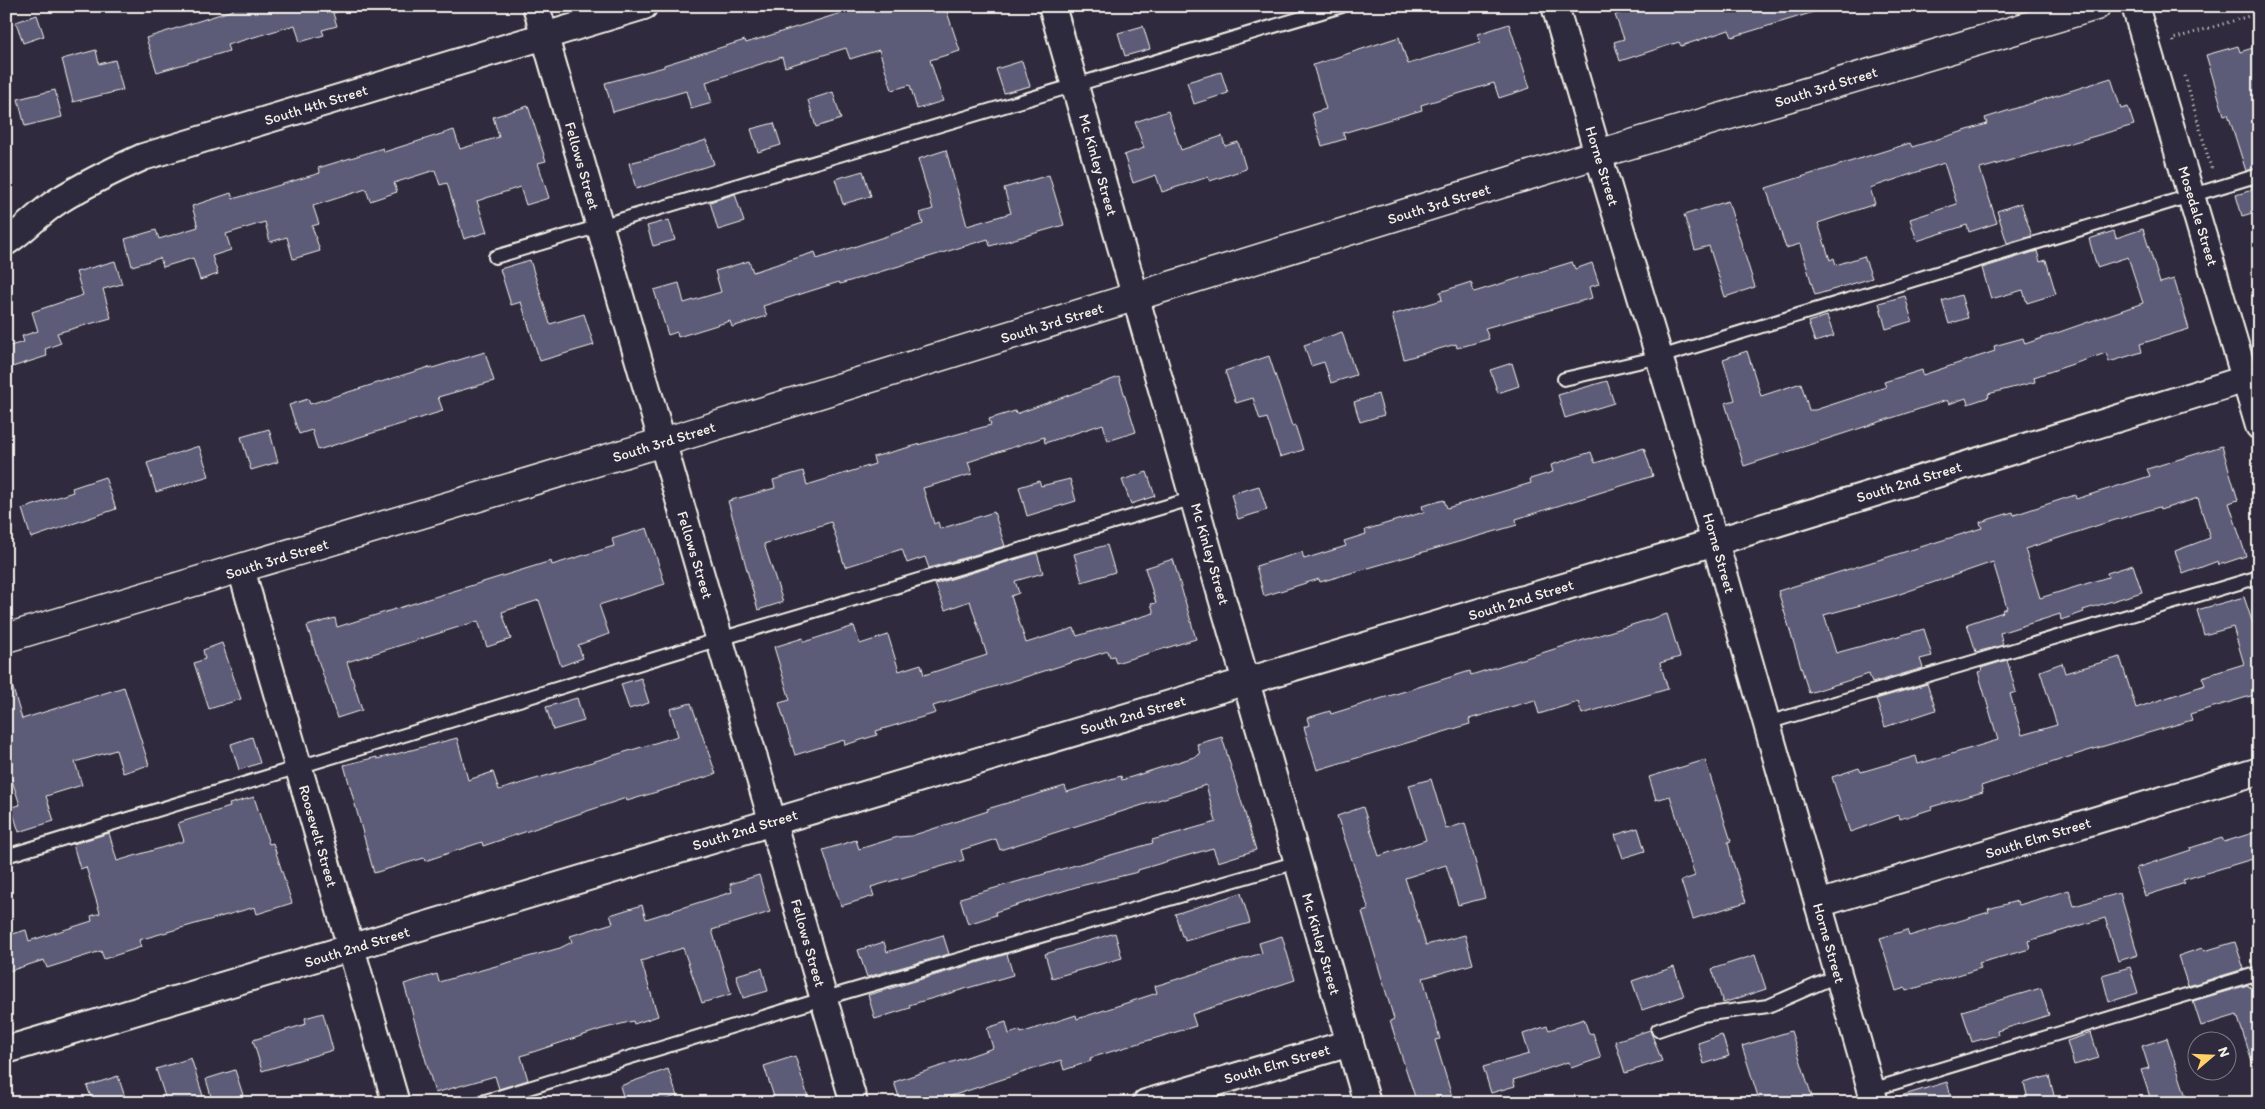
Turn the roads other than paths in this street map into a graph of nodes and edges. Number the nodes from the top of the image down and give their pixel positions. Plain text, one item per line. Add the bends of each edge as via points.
1 (536, 6) edge
2 (644, 6) edge
3 (1052, 6) edge
4 (1342, 6) edge
5 (1555, 6) edge
6 (2096, 6) edge
7 (2135, 6) edge
8 (545, 36) junction
9 (1076, 86) junction
10 (1598, 154) junction
11 (2259, 175) edge
12 (2191, 194) junction
13 (599, 226) junction
14 (6, 242) edge
15 (496, 257) dead end
16 (1137, 297) junction
17 (1660, 357) junction
18 (2252, 377) edge
19 (1564, 379) dead end
20 (2259, 426) edge
21 (661, 443) junction
22 (1194, 498) junction
23 (1716, 542) junction
24 (241, 569) junction
25 (2259, 577) edge
26 (6, 638) edge
27 (720, 639) junction
28 (1246, 682) junction
29 (1767, 723) junction
30 (299, 769) junction
31 (2259, 771) edge
32 (774, 821) junction
33 (6, 856) edge
34 (1298, 862) junction
35 (1818, 904) junction
36 (351, 949) junction
37 (2259, 973) edge
38 (1838, 975) junction
39 (824, 998) junction
40 (1658, 1030) dead end
41 (1350, 1043) junction
42 (6, 1050) edge
43 (1873, 1096) edge
44 (396, 1103) edge
45 (479, 1103) edge
46 (854, 1103) edge
47 (1146, 1103) edge
48 (1367, 1103) edge

1 - 8 street, Fellows Street
2 - 8 street, South 4th Street
3 - 9 street, Mc Kinley Street
4 - 9 lane
5 - 10 street, Horne Street
6 - 10 street, South 3rd Street
7 - 12 street, Mosedale Street
8 - 13 street, Fellows Street
8 - 14 street, South 4th Street via 143,157 98,177 56,202
9 - 13 lane
9 - 16 street, Mc Kinley Street
10 - 16 street, South 3rd Street
10 - 17 street, Horne Street
11 - 12 lane
12 - 17 lane
12 - 18 street, Mosedale Street
13 - 15 lane
13 - 21 street, Fellows Street
16 - 21 street, South 3rd Street
16 - 22 street, Mc Kinley Street
17 - 19 lane
17 - 23 street, Horne Street
18 - 20 street, Mosedale Street
18 - 23 street, South 2nd Street
21 - 24 street, South 3rd Street
21 - 27 street, Fellows Street
22 - 27 lane
22 - 28 street, Mc Kinley Street
23 - 28 street, South 2nd Street
23 - 29 street, Horne Street
24 - 26 street, South 3rd Street
24 - 30 street, Roosevelt Street
25 - 29 lane
27 - 30 lane
27 - 32 street, Fellows Street
28 - 32 street, South 2nd Street
28 - 34 street, Mc Kinley Street
29 - 35 street, Horne Street
30 - 33 lane
30 - 36 street, Roosevelt Street
31 - 35 street, South Elm Street
32 - 36 street, South 2nd Street
32 - 39 street, Fellows Street
34 - 39 lane
34 - 41 street, Mc Kinley Street
35 - 38 street, Horne Street
36 - 42 street, South 2nd Street
36 - 44 street, Roosevelt Street
37 - 43 lane
38 - 40 lane via 1768,1006 1702,1015
38 - 43 street, Horne Street
39 - 45 lane
39 - 46 street, Fellows Street
41 - 47 street, South Elm Street
41 - 48 street, Mc Kinley Street

